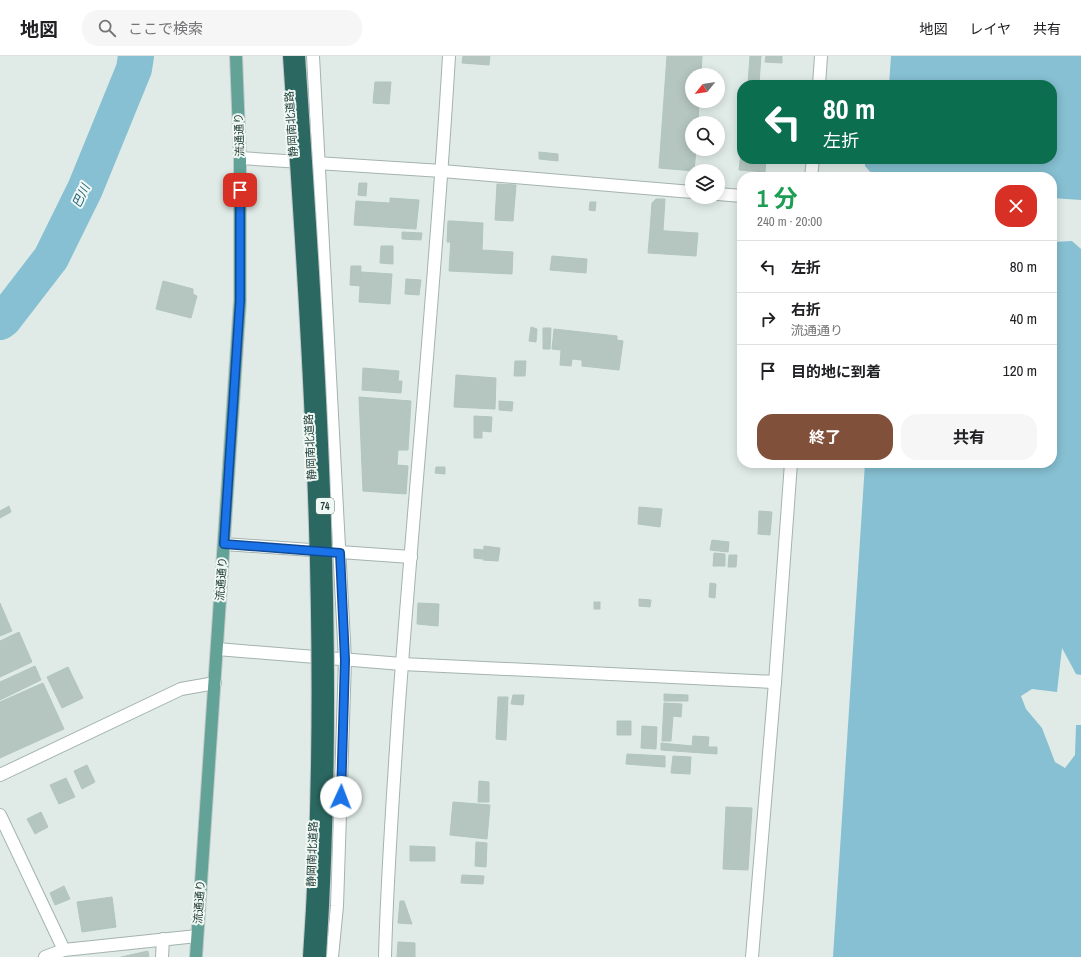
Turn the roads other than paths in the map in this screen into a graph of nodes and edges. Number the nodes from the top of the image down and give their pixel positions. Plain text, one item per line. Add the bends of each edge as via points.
1 (236, 56) edge
2 (289, 56) edge
3 (299, 56) edge
4 (314, 56) edge
5 (449, 56) edge
6 (821, 56) edge
7 (819, 80) edge
8 (240, 158) junction
9 (319, 163) junction
10 (442, 172) junction
11 (685, 191) edge
12 (725, 195) edge
13 (737, 196) edge
14 (791, 468) edge
15 (224, 544) junction
16 (340, 553) junction
17 (411, 557) junction
18 (217, 649) junction
19 (345, 660) junction
20 (402, 664) junction
21 (775, 682) junction
22 (215, 683) junction
23 (0, 775) edge
24 (0, 815) edge
25 (197, 936) junction
26 (163, 939) junction
27 (112, 945) junction
28 (64, 950) junction
29 (45, 957) edge
30 (111, 957) edge
31 (162, 957) edge
32 (196, 957) edge
33 (309, 957) edge
34 (320, 957) edge
35 (332, 957) edge
36 (385, 957) edge
37 (752, 957) edge

1 - 8 main road, 流通通り
2 - 33 highway, 静岡南北道路 / 74, bridge via 304,280 317,576 317,768
3 - 34 highway, 静岡南北道路 / 74, bridge via 316,320 327,576 328,768
4 - 9 street
5 - 10 street
6 - 7 street
8 - 9 street
8 - 15 main road, 流通通り via 240,300
9 - 10 street
9 - 16 street
10 - 11 street
10 - 17 street
12 - 13 street
14 - 21 street
15 - 16 street
15 - 18 main road, 流通通り
16 - 17 street
16 - 19 street
17 - 20 street
18 - 19 street
18 - 22 main road, 流通通り
19 - 20 street
19 - 35 street via 337,906
20 - 21 street
20 - 36 street via 387,876
21 - 37 street
22 - 23 street via 181,689
22 - 25 main road, 流通通り
24 - 28 street
25 - 26 street
25 - 32 main road, 流通通り
26 - 27 street
26 - 31 street
27 - 28 street
27 - 30 street
28 - 29 street

